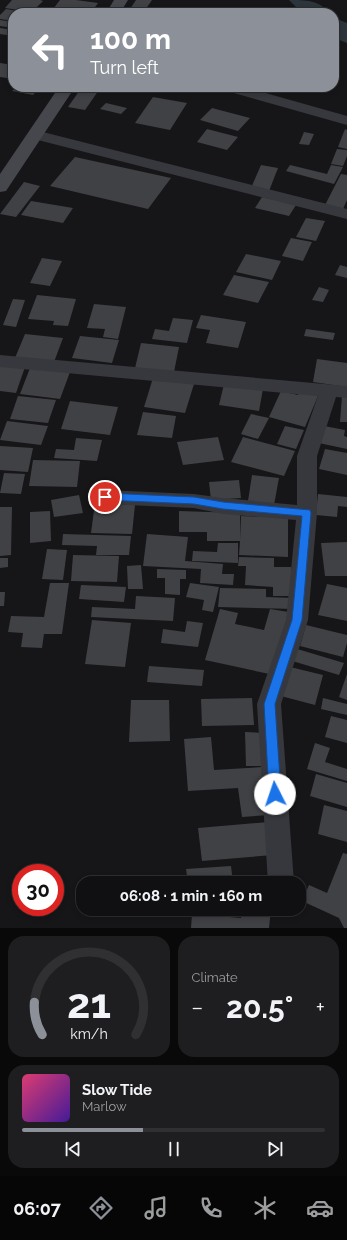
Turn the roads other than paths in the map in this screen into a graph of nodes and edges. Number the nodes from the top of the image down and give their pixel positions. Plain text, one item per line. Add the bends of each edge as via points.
1 (64, 92) edge
2 (246, 92) edge
3 (347, 121) edge
4 (35, 135) junction
5 (5, 170) edge
6 (0, 187) edge
7 (347, 214) edge
8 (0, 361) edge
9 (338, 392) edge
10 (105, 497) dead end
11 (307, 513) junction
12 (281, 876) edge

1 - 4 main road
2 - 3 street
4 - 5 main road
4 - 7 street
5 - 6 main road
8 - 9 street
9 - 11 street via 307,456
10 - 11 street via 194,501
11 - 12 street via 297,620 270,704

